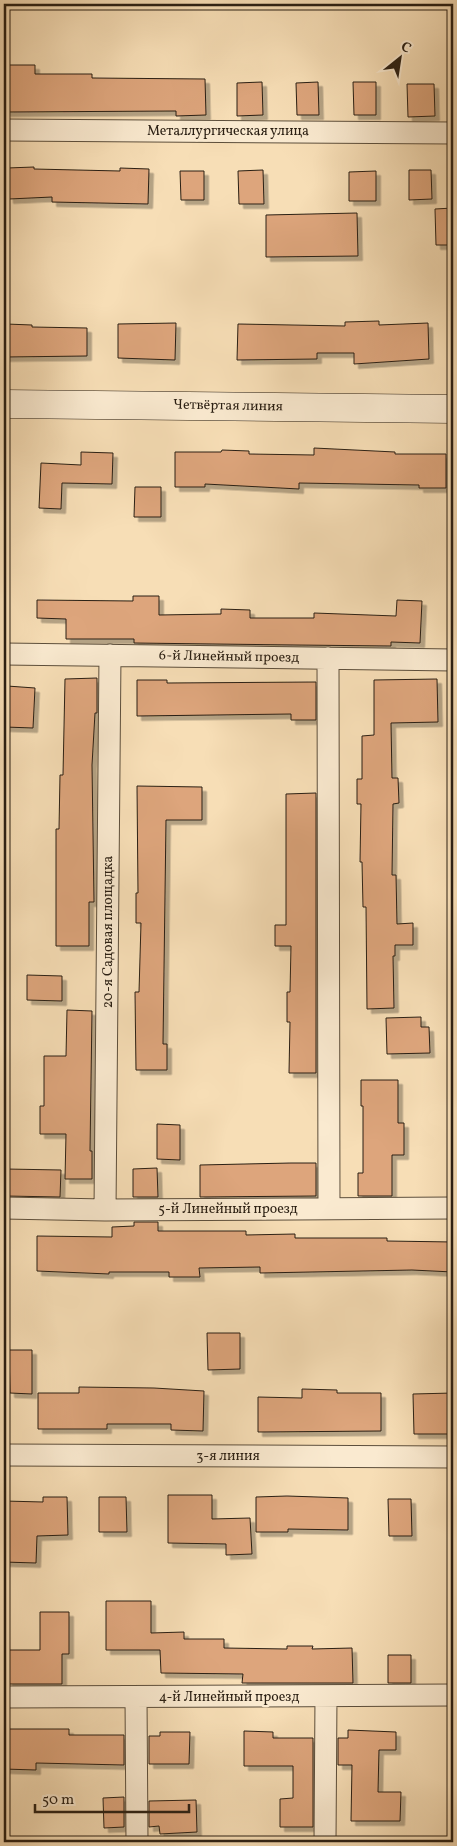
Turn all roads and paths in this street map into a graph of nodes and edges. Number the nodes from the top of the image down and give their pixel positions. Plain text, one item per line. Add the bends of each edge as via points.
1 (4, 130) edge
2 (453, 133) edge
3 (4, 404) edge
4 (453, 409) edge
5 (4, 654) edge
6 (110, 655) junction
7 (328, 658) junction
8 (453, 660) edge
9 (4, 1208) edge
10 (329, 1208) junction
11 (453, 1208) edge
12 (105, 1210) junction
13 (4, 1455) edge
14 (453, 1457) edge
15 (453, 1695) edge
16 (326, 1696) junction
17 (4, 1697) edge
18 (136, 1698) junction
19 (137, 1842) edge
20 (325, 1842) edge

1 - 2 street, Металлургическая улица
3 - 4 street, Четвёртая линия
5 - 6 street, 6-й Линейный проезд
6 - 7 street, 6-й Линейный проезд
6 - 12 street, 20-я Садовая площадка
7 - 8 street, 6-й Линейный проезд
7 - 10 street
9 - 12 street, 5-й Линейный проезд
10 - 11 street, 5-й Линейный проезд
10 - 12 street, 5-й Линейный проезд
13 - 14 street, 3-я линия
15 - 16 street, 4-й Линейный проезд
16 - 18 street, 4-й Линейный проезд
16 - 20 street
17 - 18 street, 4-й Линейный проезд
18 - 19 street

